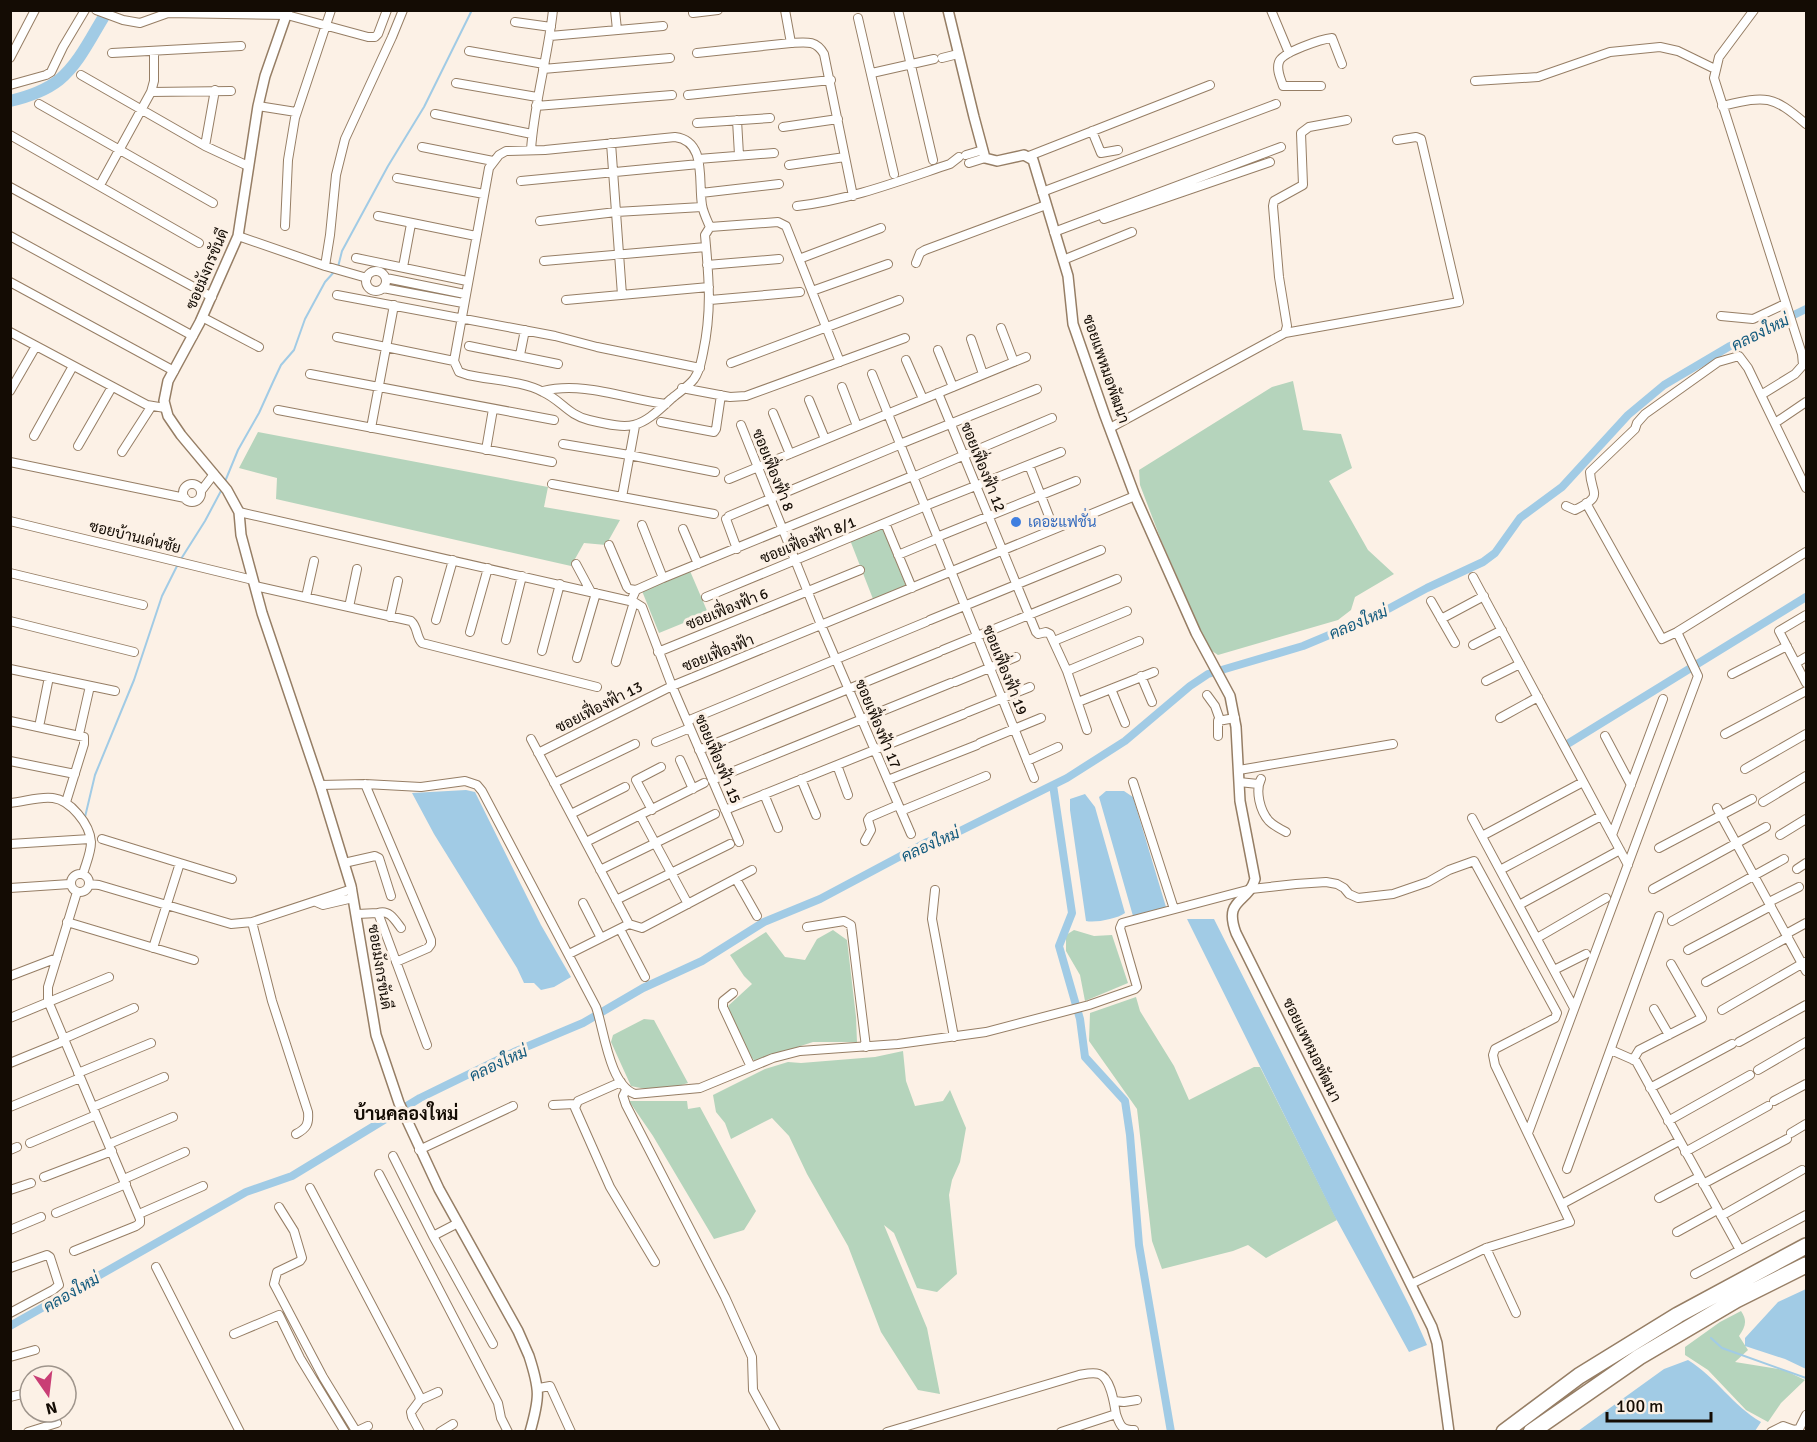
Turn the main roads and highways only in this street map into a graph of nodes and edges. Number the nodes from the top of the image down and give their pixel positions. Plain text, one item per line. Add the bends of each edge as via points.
1 (1806, 1246) edge
2 (1806, 1265) edge
3 (1504, 1431) edge
4 (1531, 1431) edge

1 - 3 highway via 1678,1314 1579,1376
2 - 4 highway via 1736,1300 1639,1357

